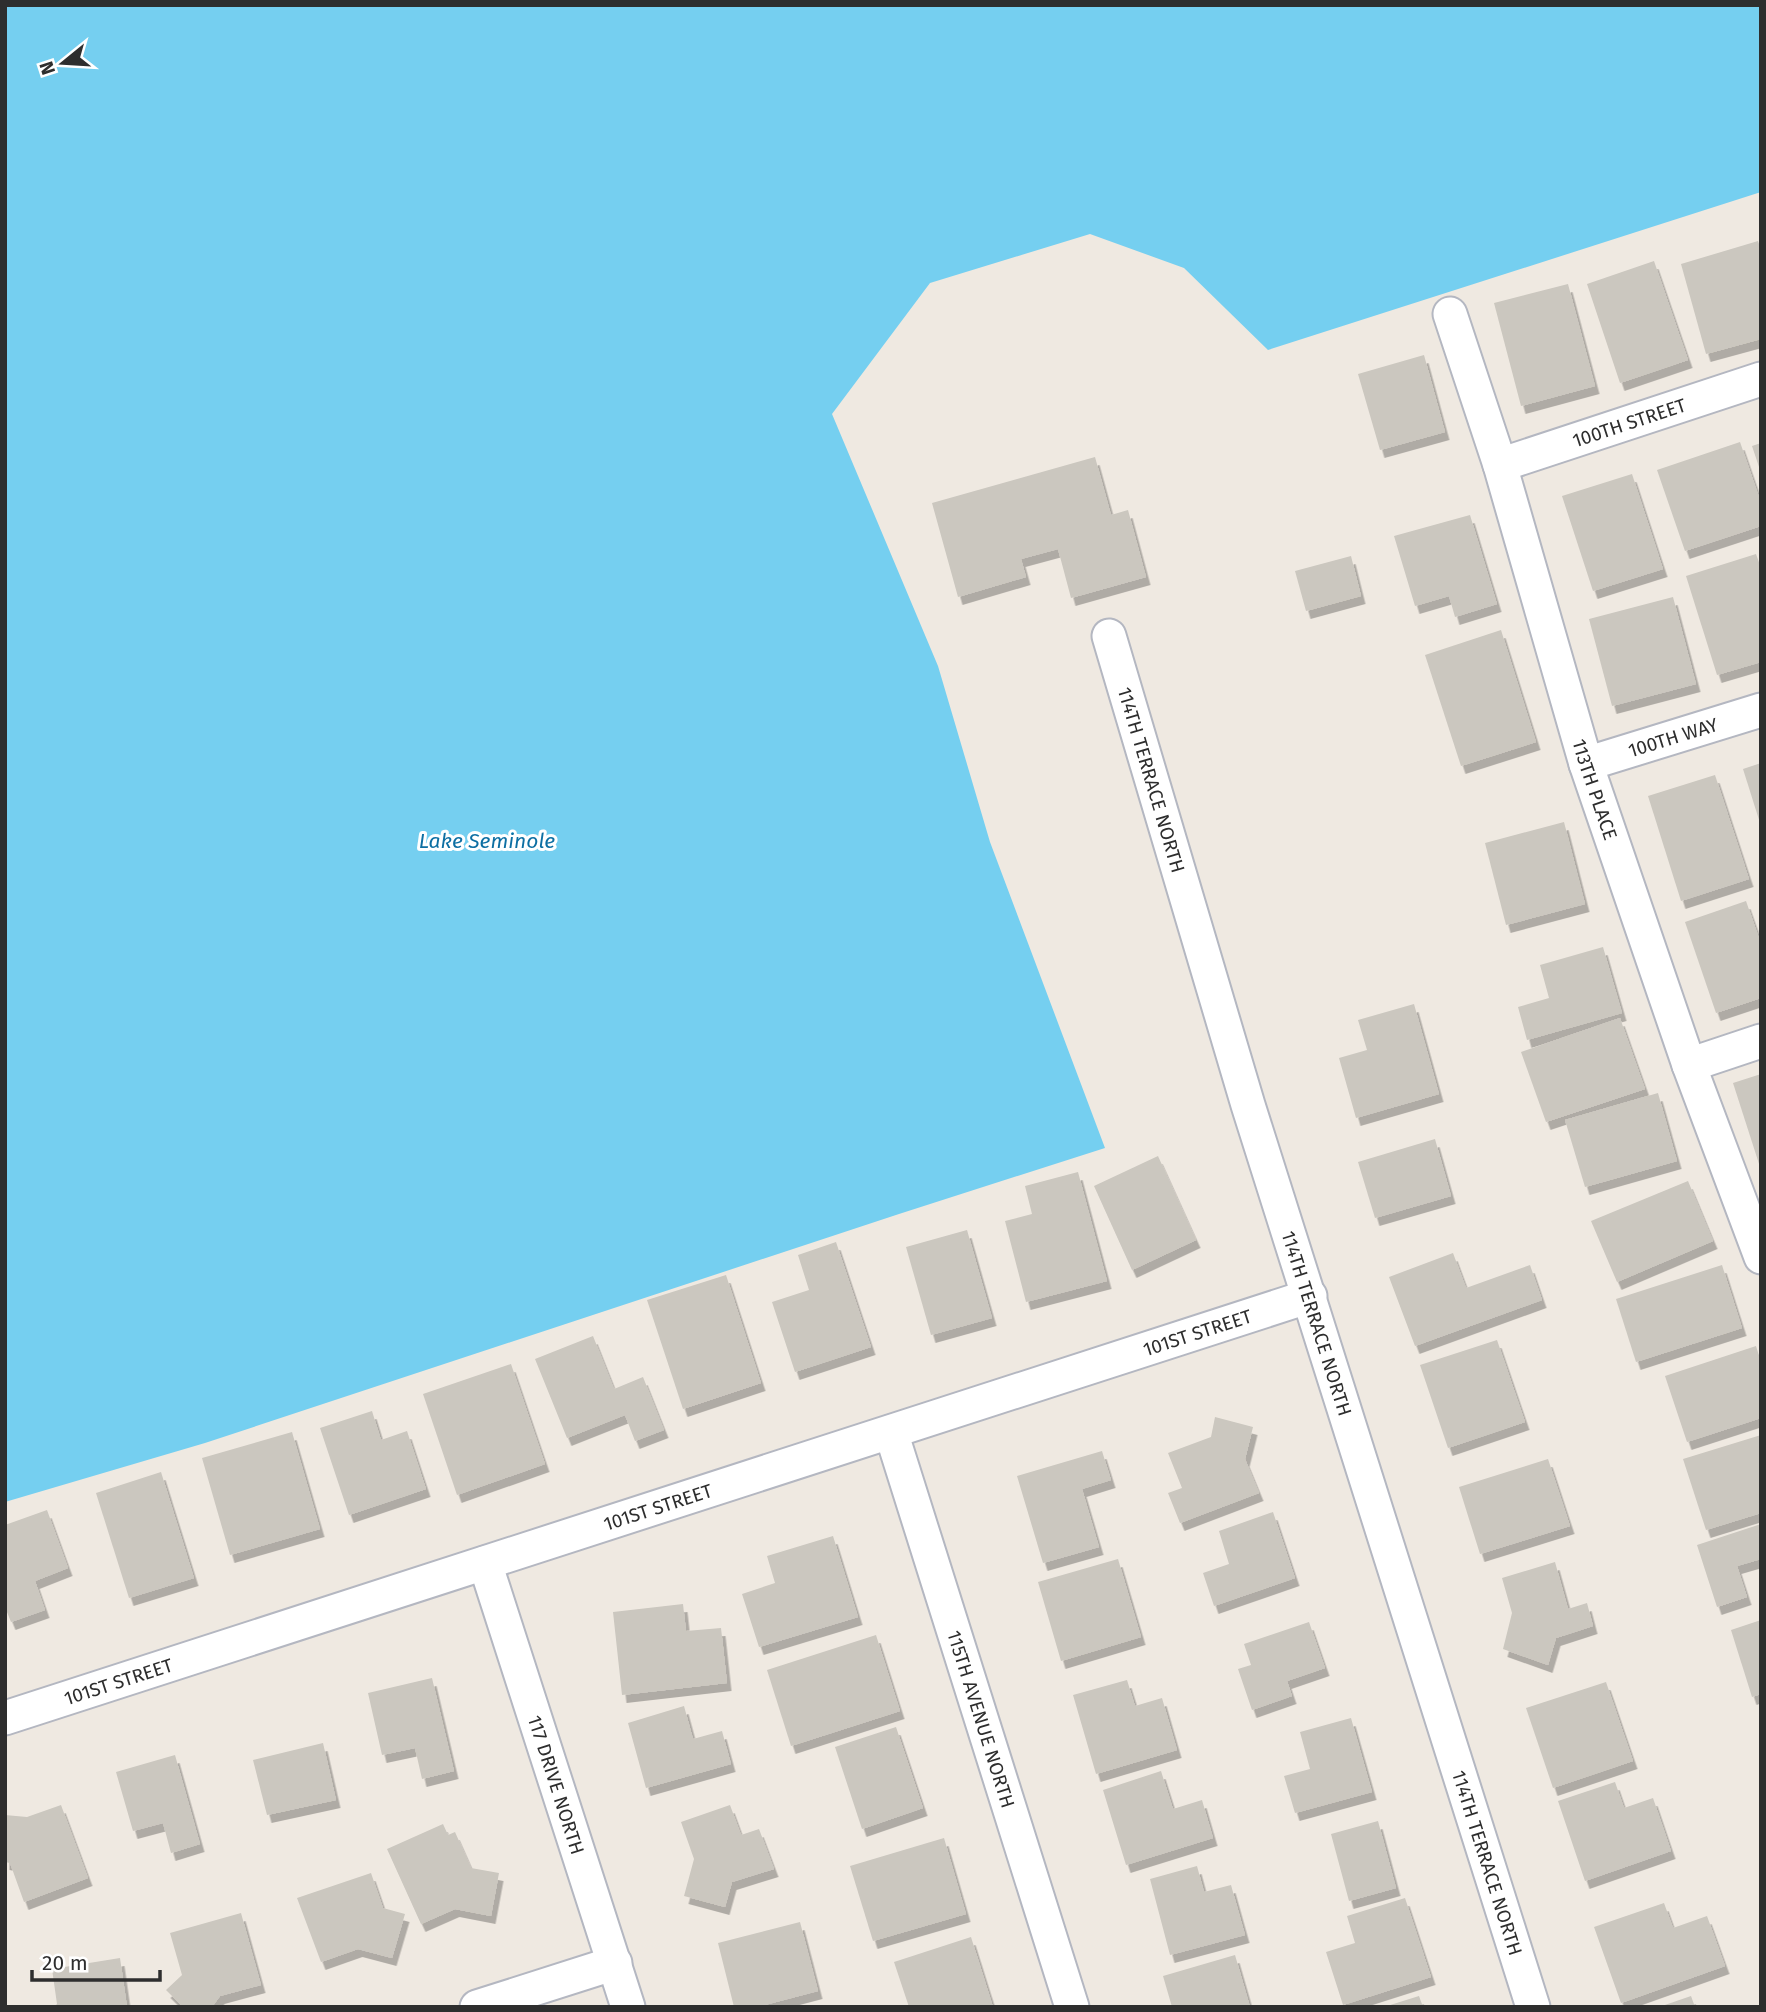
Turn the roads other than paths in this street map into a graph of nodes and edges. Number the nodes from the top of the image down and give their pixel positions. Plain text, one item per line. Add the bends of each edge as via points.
1 (1450, 314) dead end
2 (1761, 379) edge
3 (1500, 465) junction
4 (1109, 636) dead end
5 (1761, 710) edge
6 (1586, 764) junction
7 (1761, 1041) edge
8 (1689, 1065) junction
9 (1761, 1257) edge
10 (1310, 1296) junction
11 (891, 1432) junction
12 (485, 1563) junction
13 (5, 1718) edge
14 (615, 1964) junction
15 (477, 2007) edge
16 (628, 2007) edge
17 (1072, 2007) edge
18 (1533, 2007) edge

1 - 3 street, 113TH PLACE
2 - 3 street, 100TH STREET
3 - 6 street, 113TH PLACE
4 - 10 street, 114TH TERRACE NORTH via 1248,1105
5 - 6 street, 100TH WAY
6 - 8 street, 113TH PLACE
7 - 8 street
8 - 9 street, 113TH PLACE
10 - 11 street, 101ST STREET
10 - 18 street, 114TH TERRACE NORTH
11 - 12 street, 101ST STREET
11 - 17 street, 115TH AVENUE NORTH
12 - 13 street, 101ST STREET
12 - 14 street, 117 DRIVE NORTH
14 - 15 street
14 - 16 street, 117 DRIVE NORTH

